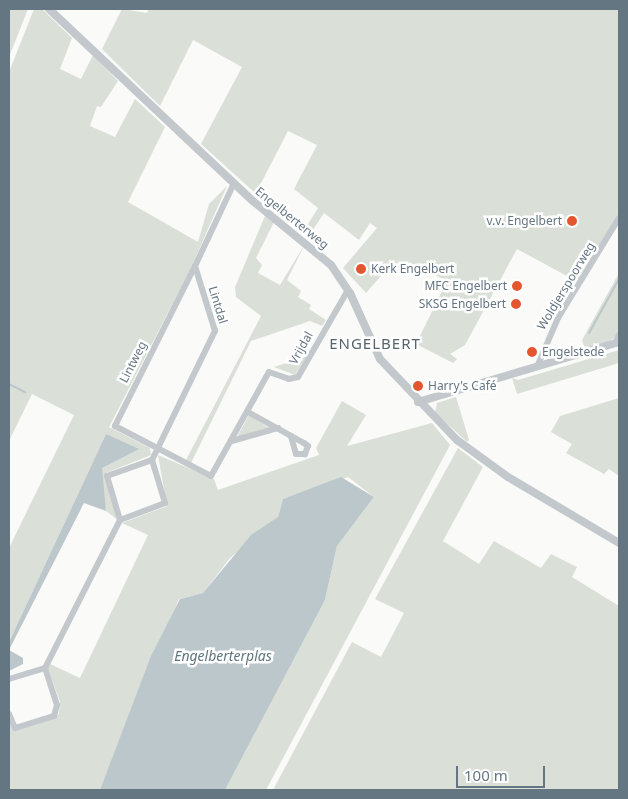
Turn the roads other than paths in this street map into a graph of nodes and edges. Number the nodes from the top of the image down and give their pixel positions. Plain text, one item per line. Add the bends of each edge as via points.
1 (49, 9) edge
2 (234, 183) junction
3 (619, 218) edge
4 (195, 266) junction
5 (348, 290) junction
6 (619, 336) edge
7 (617, 342) edge
8 (537, 367) junction
9 (433, 400) junction
10 (418, 402) junction
11 (248, 412) junction
12 (428, 412) junction
13 (278, 428) junction
14 (291, 436) dead end
15 (232, 441) junction
16 (156, 449) junction
17 (152, 460) junction
18 (120, 520) junction
19 (619, 544) edge
20 (45, 668) junction
21 (9, 679) edge
22 (9, 714) edge

1 - 2 street, Engelberterweg
2 - 4 street
2 - 5 street, Engelberterweg via 315,250
3 - 8 street, Woldjerspoorweg via 558,318
4 - 16 street, Lintdal via 215,332
4 - 16 street, Lintweg via 117,418 119,430
5 - 10 street, Engelberterweg via 380,359
5 - 11 street, Vrijdal via 298,377 289,380 269,372
6 - 7 street
7 - 8 street
8 - 9 street
9 - 10 street
9 - 12 street
10 - 12 street, Engelberterweg
11 - 13 street
11 - 15 street, Vrijdal
12 - 19 street, Engelberterweg via 487,464
13 - 14 street
13 - 15 street
15 - 16 street, Vrijdal via 211,476
16 - 17 street, Lintdal
17 - 18 street via 165,503
17 - 18 street via 107,476
18 - 20 street
20 - 21 street
20 - 22 street via 57,704 54,716 15,728

